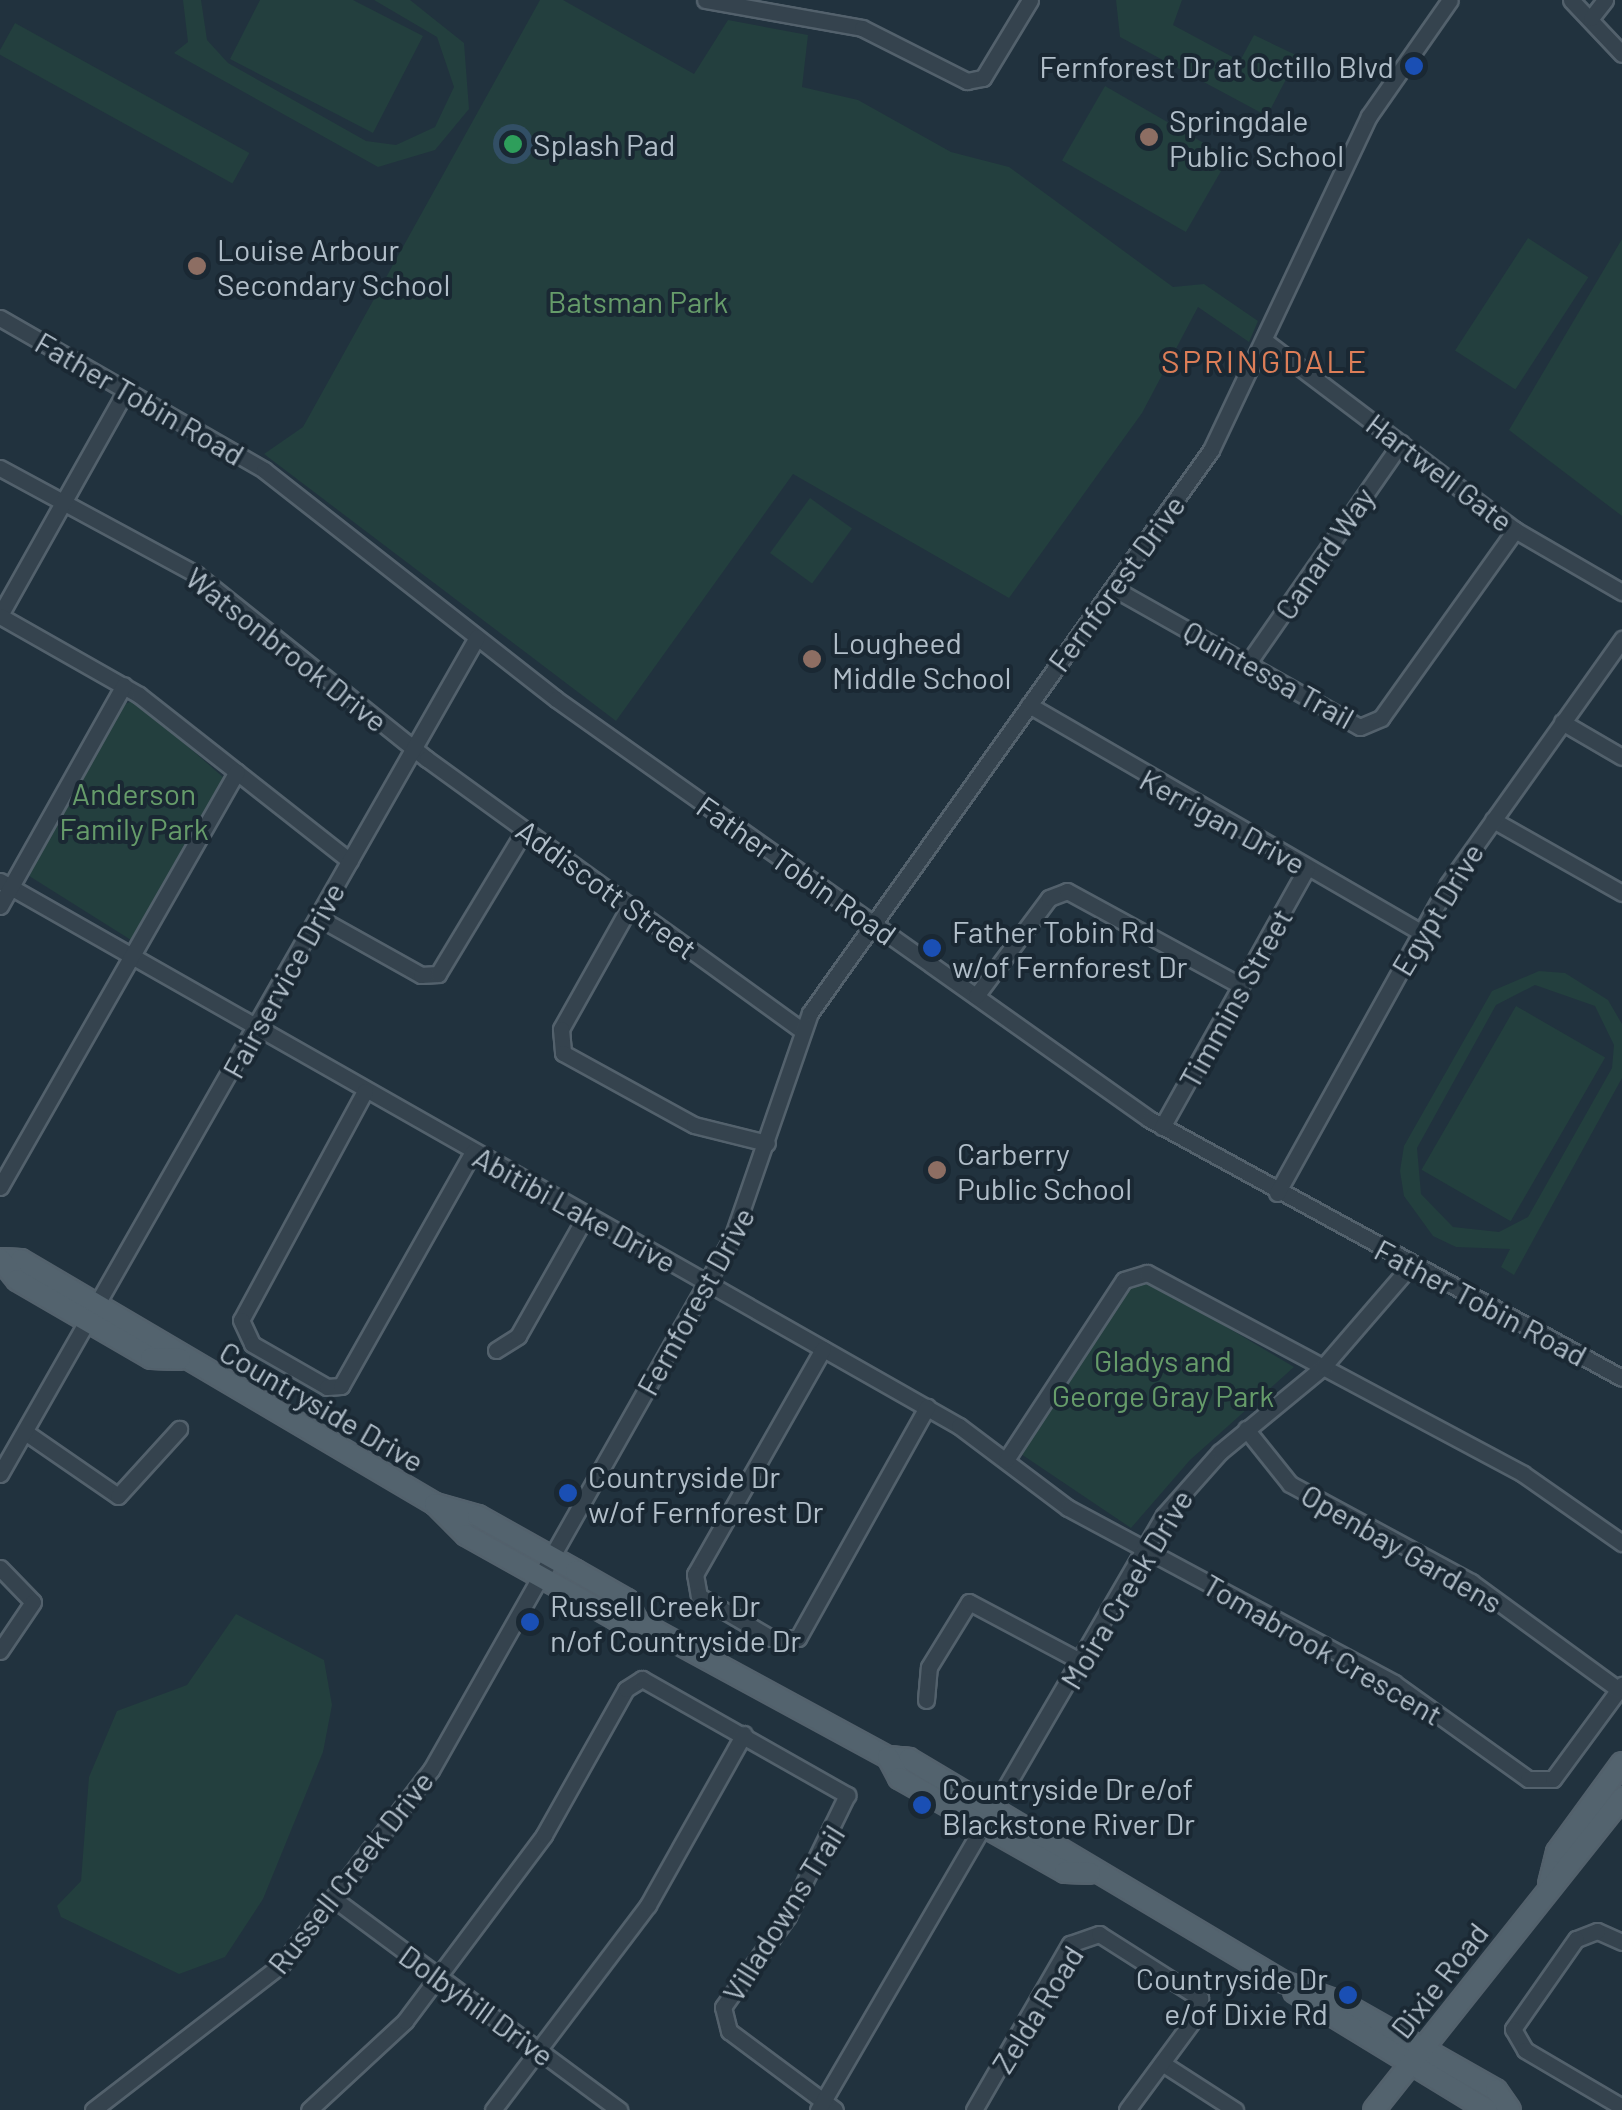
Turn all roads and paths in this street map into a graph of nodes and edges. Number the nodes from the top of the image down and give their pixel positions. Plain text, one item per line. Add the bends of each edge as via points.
1 (705, 0) edge
2 (1030, 0) edge
3 (1450, 0) edge
4 (1571, 0) edge
5 (1605, 0) edge
6 (1591, 18) junction
7 (1622, 54) edge
8 (0, 318) edge
9 (1265, 341) junction
10 (125, 392) junction
11 (1400, 443) junction
12 (0, 468) edge
13 (62, 503) junction
14 (1515, 530) junction
15 (1113, 588) junction
16 (1622, 592) edge
17 (0, 615) edge
18 (477, 636) junction
19 (1622, 639) edge
20 (1248, 663) junction
21 (124, 685) junction
22 (1028, 705) junction
23 (1562, 722) junction
24 (414, 748) junction
25 (1622, 757) edge
26 (236, 772) junction
27 (1492, 820) junction
28 (525, 830) junction
29 (350, 861) junction
30 (1307, 868) junction
31 (5, 884) edge
32 (1622, 892) edge
33 (0, 906) edge
34 (630, 906) junction
35 (319, 918) junction
36 (871, 924) junction
37 (1421, 932) junction
38 (133, 956) junction
39 (1241, 986) junction
40 (976, 996) junction
41 (255, 1029) junction
42 (801, 1030) junction
43 (366, 1091) junction
44 (1162, 1127) junction
45 (767, 1143) junction
46 (473, 1152) junction
47 (0, 1187) edge
48 (1277, 1193) junction
49 (587, 1214) junction
50 (0, 1259) edge
51 (1411, 1265) junction
52 (707, 1283) junction
53 (92, 1312) junction
54 (823, 1349) junction
55 (496, 1350) dead end
56 (1324, 1367) junction
57 (1622, 1378) edge
58 (927, 1408) junction
59 (179, 1429) dead end
60 (1246, 1430) junction
61 (28, 1434) junction
62 (1006, 1460) junction
63 (0, 1474) edge
64 (435, 1504) junction
65 (1622, 1543) edge
66 (1144, 1548) junction
67 (549, 1556) junction
68 (0, 1568) edge
69 (538, 1575) junction
70 (636, 1621) junction
71 (0, 1651) edge
72 (1080, 1661) junction
73 (1620, 1687) edge
74 (926, 1700) dead end
75 (744, 1734) junction
76 (888, 1756) junction
77 (1622, 1763) edge
78 (1622, 1798) edge
79 (997, 1808) junction
80 (986, 1828) junction
81 (1090, 1873) junction
82 (1549, 1884) junction
83 (334, 1900) junction
84 (1622, 1942) edge
85 (438, 1976) junction
86 (1280, 1981) junction
87 (538, 2050) junction
88 (1424, 2050) junction
89 (1162, 2063) junction
90 (1409, 2066) junction
91 (825, 2107) edge
92 (1622, 2107) edge
93 (93, 2110) edge
94 (309, 2110) edge
95 (494, 2110) edge
96 (619, 2110) edge
97 (974, 2110) edge
98 (1127, 2110) edge
99 (1234, 2110) edge
100 (1374, 2110) edge
101 (1487, 2110) edge
102 (1510, 2110) edge

1 - 2 street via 862,28 966,81 983,78
3 - 9 street, Fernforest Drive via 1369,116
4 - 6 street
5 - 6 street
6 - 7 street
8 - 10 street, Father Tobin Road
9 - 11 street, Hartwell Gate
9 - 15 street, Fernforest Drive via 1220,435
10 - 13 street
10 - 18 street, Father Tobin Road via 264,470
11 - 14 street, Hartwell Gate
11 - 20 street, Canard Way
12 - 13 street, Watsonbrook Drive
13 - 17 street
13 - 24 street, Watsonbrook Drive via 196,574
14 - 16 street, Hartwell Gate
14 - 20 street, Quintessa Trail via 1371,725 1360,727
15 - 20 street, Quintessa Trail
15 - 22 street, Fernforest Drive
17 - 21 street
18 - 24 street, Fairservice Drive
18 - 36 street, Father Tobin Road
19 - 23 street, Egypt Drive
21 - 26 street
21 - 31 street
22 - 30 street, Kerrigan Drive
22 - 36 street, Fernforest Drive
23 - 25 street
23 - 27 street, Egypt Drive
24 - 28 street, Addiscott Street
24 - 29 street, Fairservice Drive
26 - 29 street
26 - 38 street
27 - 32 street
27 - 37 street, Egypt Drive
28 - 34 street, Addiscott Street
28 - 35 street via 438,974 420,975
29 - 35 street, Fairservice Drive
30 - 37 street, Kerrigan Drive
30 - 39 street, Timmins Street
31 - 33 street
31 - 38 street, Abitibi Lake Drive
34 - 42 street, Addiscott Street
34 - 45 street via 561,1029 563,1053 694,1125
35 - 41 street, Fairservice Drive
36 - 40 street, Father Tobin Road
36 - 42 street, Fernforest Drive
37 - 48 street, Egypt Drive
38 - 41 street, Abitibi Lake Drive
38 - 47 street
39 - 40 street via 1067,891 1048,898
39 - 44 street, Timmins Street
40 - 44 street, Father Tobin Road
41 - 43 street, Abitibi Lake Drive
41 - 53 street, Fairservice Drive
42 - 45 street, Fernforest Drive
43 - 46 street, Abitibi Lake Drive
43 - 46 street via 240,1320 252,1344 341,1386
44 - 48 street, Father Tobin Road
45 - 52 street, Fernforest Drive via 748,1205
46 - 49 street, Abitibi Lake Drive
48 - 51 street, Father Tobin Road
49 - 52 street, Abitibi Lake Drive
49 - 55 street via 518,1336
50 - 53 main road, Countryside Drive via 20,1260
51 - 56 street, Moira Creek Drive
51 - 57 street, Father Tobin Road
52 - 54 street, Abitibi Lake Drive
52 - 67 street, Fernforest Drive
53 - 61 street, Fairservice Drive
53 - 64 main road, Countryside Drive
54 - 58 street, Abitibi Lake Drive
54 - 58 street via 695,1574 699,1596 771,1638 798,1638
56 - 60 street, Moira Creek Drive
56 - 62 street via 1134,1273
56 - 65 street via 1523,1474
58 - 62 street, Abitibi Lake Drive
59 - 61 street via 118,1496
60 - 66 street, Moira Creek Drive via 1196,1476
60 - 73 street, Openbay Gardens via 1290,1484 1471,1582
61 - 63 street, Fairservice Drive
62 - 66 street, Abitibi Lake Drive
64 - 67 main road, Countryside Drive via 478,1516
64 - 69 main road, Countryside Drive via 466,1535
66 - 72 street, Moira Creek Drive
66 - 73 street, Tomabrook Crescent via 1413,1694 1536,1782 1553,1779
67 - 69 street, Fernforest Drive
67 - 70 main road, Countryside Drive via 627,1600
68 - 71 street via 32,1602
69 - 70 main road, Countryside Drive
69 - 83 street, Russell Creek Drive via 431,1770
70 - 76 main road, Countryside Drive
72 - 74 street via 969,1602 928,1667
72 - 79 street, Moira Creek Drive
75 - 85 street, Villadowns Trail via 649,1679 634,1681 544,1835
75 - 87 street via 648,1905
75 - 91 street, Villadowns Trail via 847,1795 788,1916 722,2007 729,2031
76 - 79 main road, Countryside Drive
76 - 80 main road, Countryside Drive via 899,1778
77 - 82 main road, Dixie Road via 1557,1852
78 - 82 main road, Dixie Road
79 - 80 street, Moira Creek Drive
79 - 81 main road, Countryside Drive via 1079,1855
80 - 81 main road, Countryside Drive via 1064,1872
80 - 91 street, Moira Creek Drive
81 - 86 main road, Countryside Drive
82 - 88 main road, Dixie Road
83 - 85 street, Dolbyhill Drive
83 - 93 street, Russell Creek Drive via 252,1992
84 - 92 street via 1597,1931 1576,1939 1513,2029 1525,2050
85 - 87 street, Dolbyhill Drive
85 - 94 street via 373,2057
86 - 88 main road, Countryside Drive
86 - 90 main road, Countryside Drive
87 - 95 street
87 - 96 street, Dolbyhill Drive
88 - 90 main road, Dixie Road
88 - 102 main road, Countryside Drive via 1496,2090
89 - 97 street, Zelda Road via 1197,2014 1195,1990 1089,1934 1070,1944
89 - 98 street, Zelda Road
89 - 99 street
90 - 100 main road, Dixie Road
90 - 101 main road, Countryside Drive

